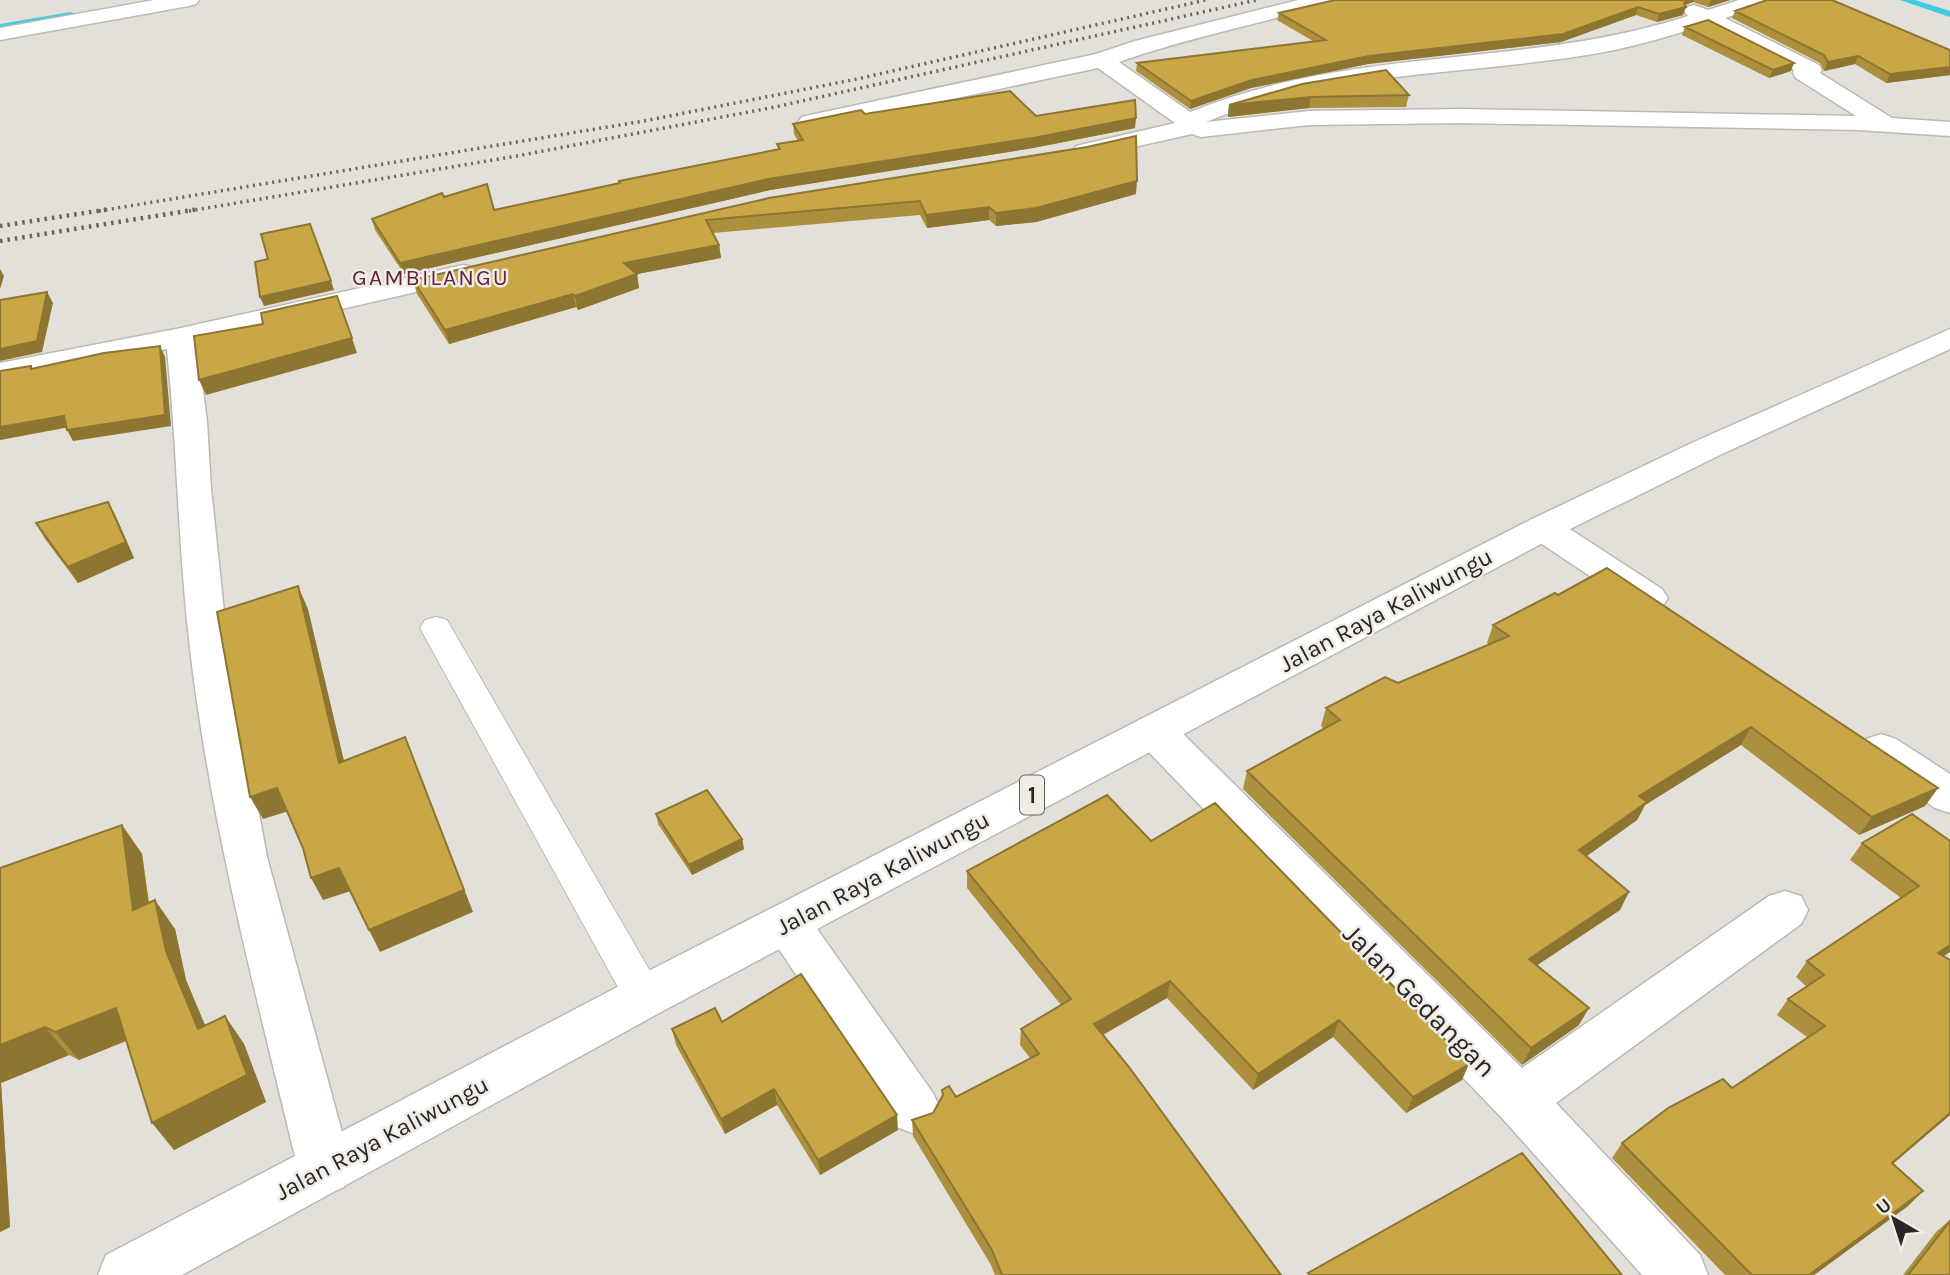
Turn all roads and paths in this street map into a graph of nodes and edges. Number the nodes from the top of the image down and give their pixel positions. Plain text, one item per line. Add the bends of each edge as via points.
1 (190, 0) edge
2 (1321, 0) edge
3 (1672, 0) edge
4 (1760, 0) edge
5 (1705, 18) junction
6 (0, 34) edge
7 (1102, 60) junction
8 (1189, 124) junction
9 (794, 125) edge
10 (1887, 125) junction
11 (1950, 129) edge
12 (1059, 155) edge
13 (486, 267) edge
14 (181, 337) junction
15 (1950, 338) edge
16 (0, 372) edge
17 (1543, 528) junction
18 (1682, 620) edge
19 (436, 628) dead end
20 (1154, 731) junction
21 (1857, 734) edge
22 (1950, 796) edge
23 (1785, 910) dead end
24 (787, 923) junction
25 (644, 997) junction
26 (1519, 1100) junction
27 (915, 1110) dead end
28 (325, 1169) junction
29 (126, 1275) edge
30 (1680, 1275) edge

1 - 6 street
2 - 7 street
3 - 5 street
4 - 5 street
5 - 8 street via 1570,52 1306,81 1248,96
5 - 10 street via 1811,71 1804,73
7 - 8 street
7 - 9 street
8 - 10 street via 1203,130 1309,118 1462,116
8 - 12 street via 1128,143
10 - 11 street
13 - 14 street
14 - 16 street
14 - 28 street via 208,640 245,857
15 - 17 street, Jalan Raya Kaliwungu / 1
17 - 18 street
17 - 20 street, Jalan Raya Kaliwungu / 1
19 - 25 lane
20 - 24 street, Jalan Raya Kaliwungu / 1
20 - 26 street, Jalan Gedangan
21 - 22 street
23 - 26 street
24 - 25 street, Jalan Raya Kaliwungu / 1
24 - 27 street
25 - 28 street, Jalan Raya Kaliwungu / 1
26 - 30 street, Jalan Gedangan
28 - 29 street, Jalan Raya Kaliwungu / 1

